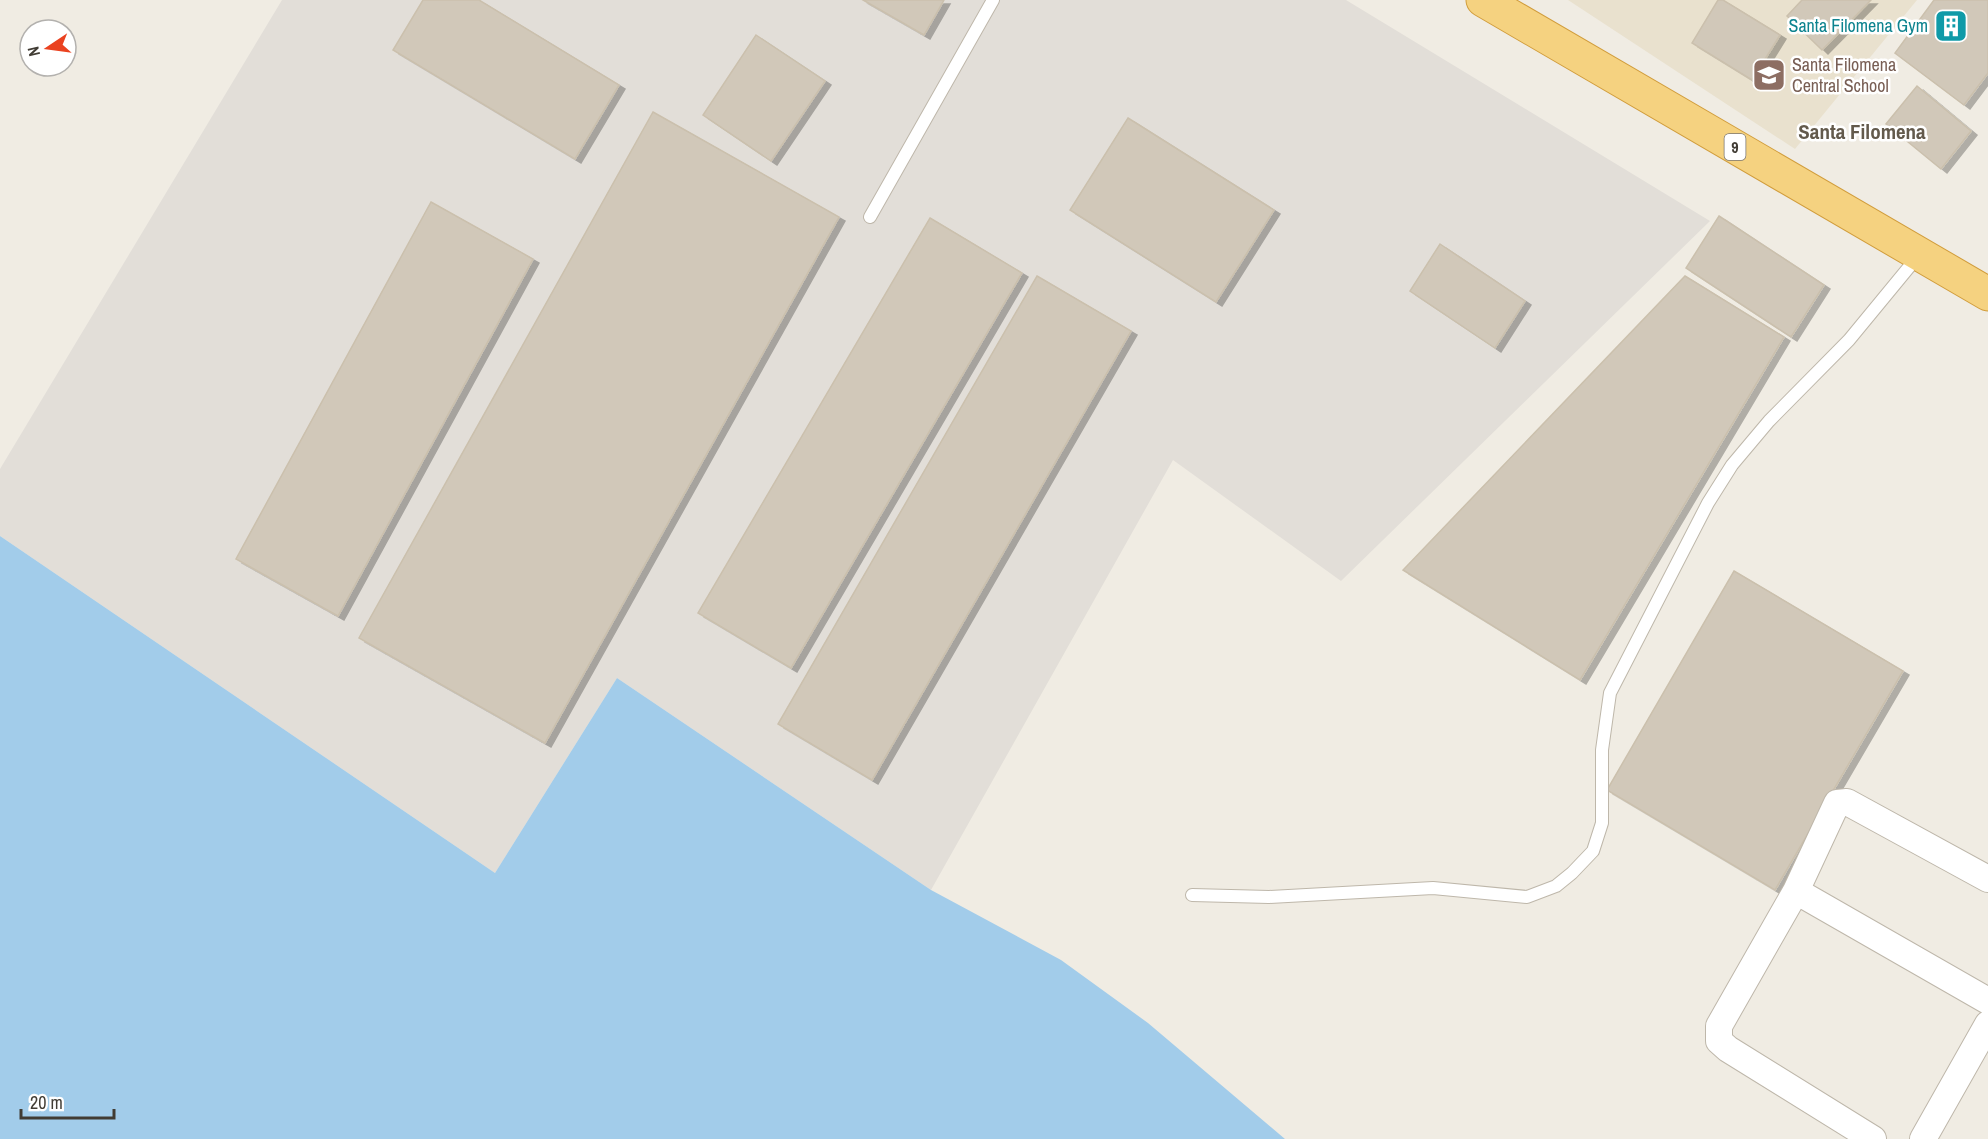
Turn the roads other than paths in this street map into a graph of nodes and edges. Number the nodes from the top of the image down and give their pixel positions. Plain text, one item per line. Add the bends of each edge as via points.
1 (993, 0) edge
2 (1482, 0) edge
3 (870, 217) dead end
4 (1920, 254) junction
5 (1988, 294) edge
6 (1988, 879) edge
7 (1796, 891) junction
8 (1192, 895) dead end
9 (1988, 1001) edge
10 (1988, 1024) edge
11 (1873, 1139) edge
12 (1923, 1139) edge

1 - 3 lane
2 - 4 highway, 9
4 - 5 highway, 9
4 - 8 lane via 1849,340 1769,421 1732,465 1708,503 1610,693 1602,750 1602,823 1593,851 1572,873 1556,886 1527,897 1433,888 1269,897
6 - 7 street via 1842,801 1833,809
7 - 9 street
7 - 11 street via 1719,1026 1719,1041
10 - 12 street

